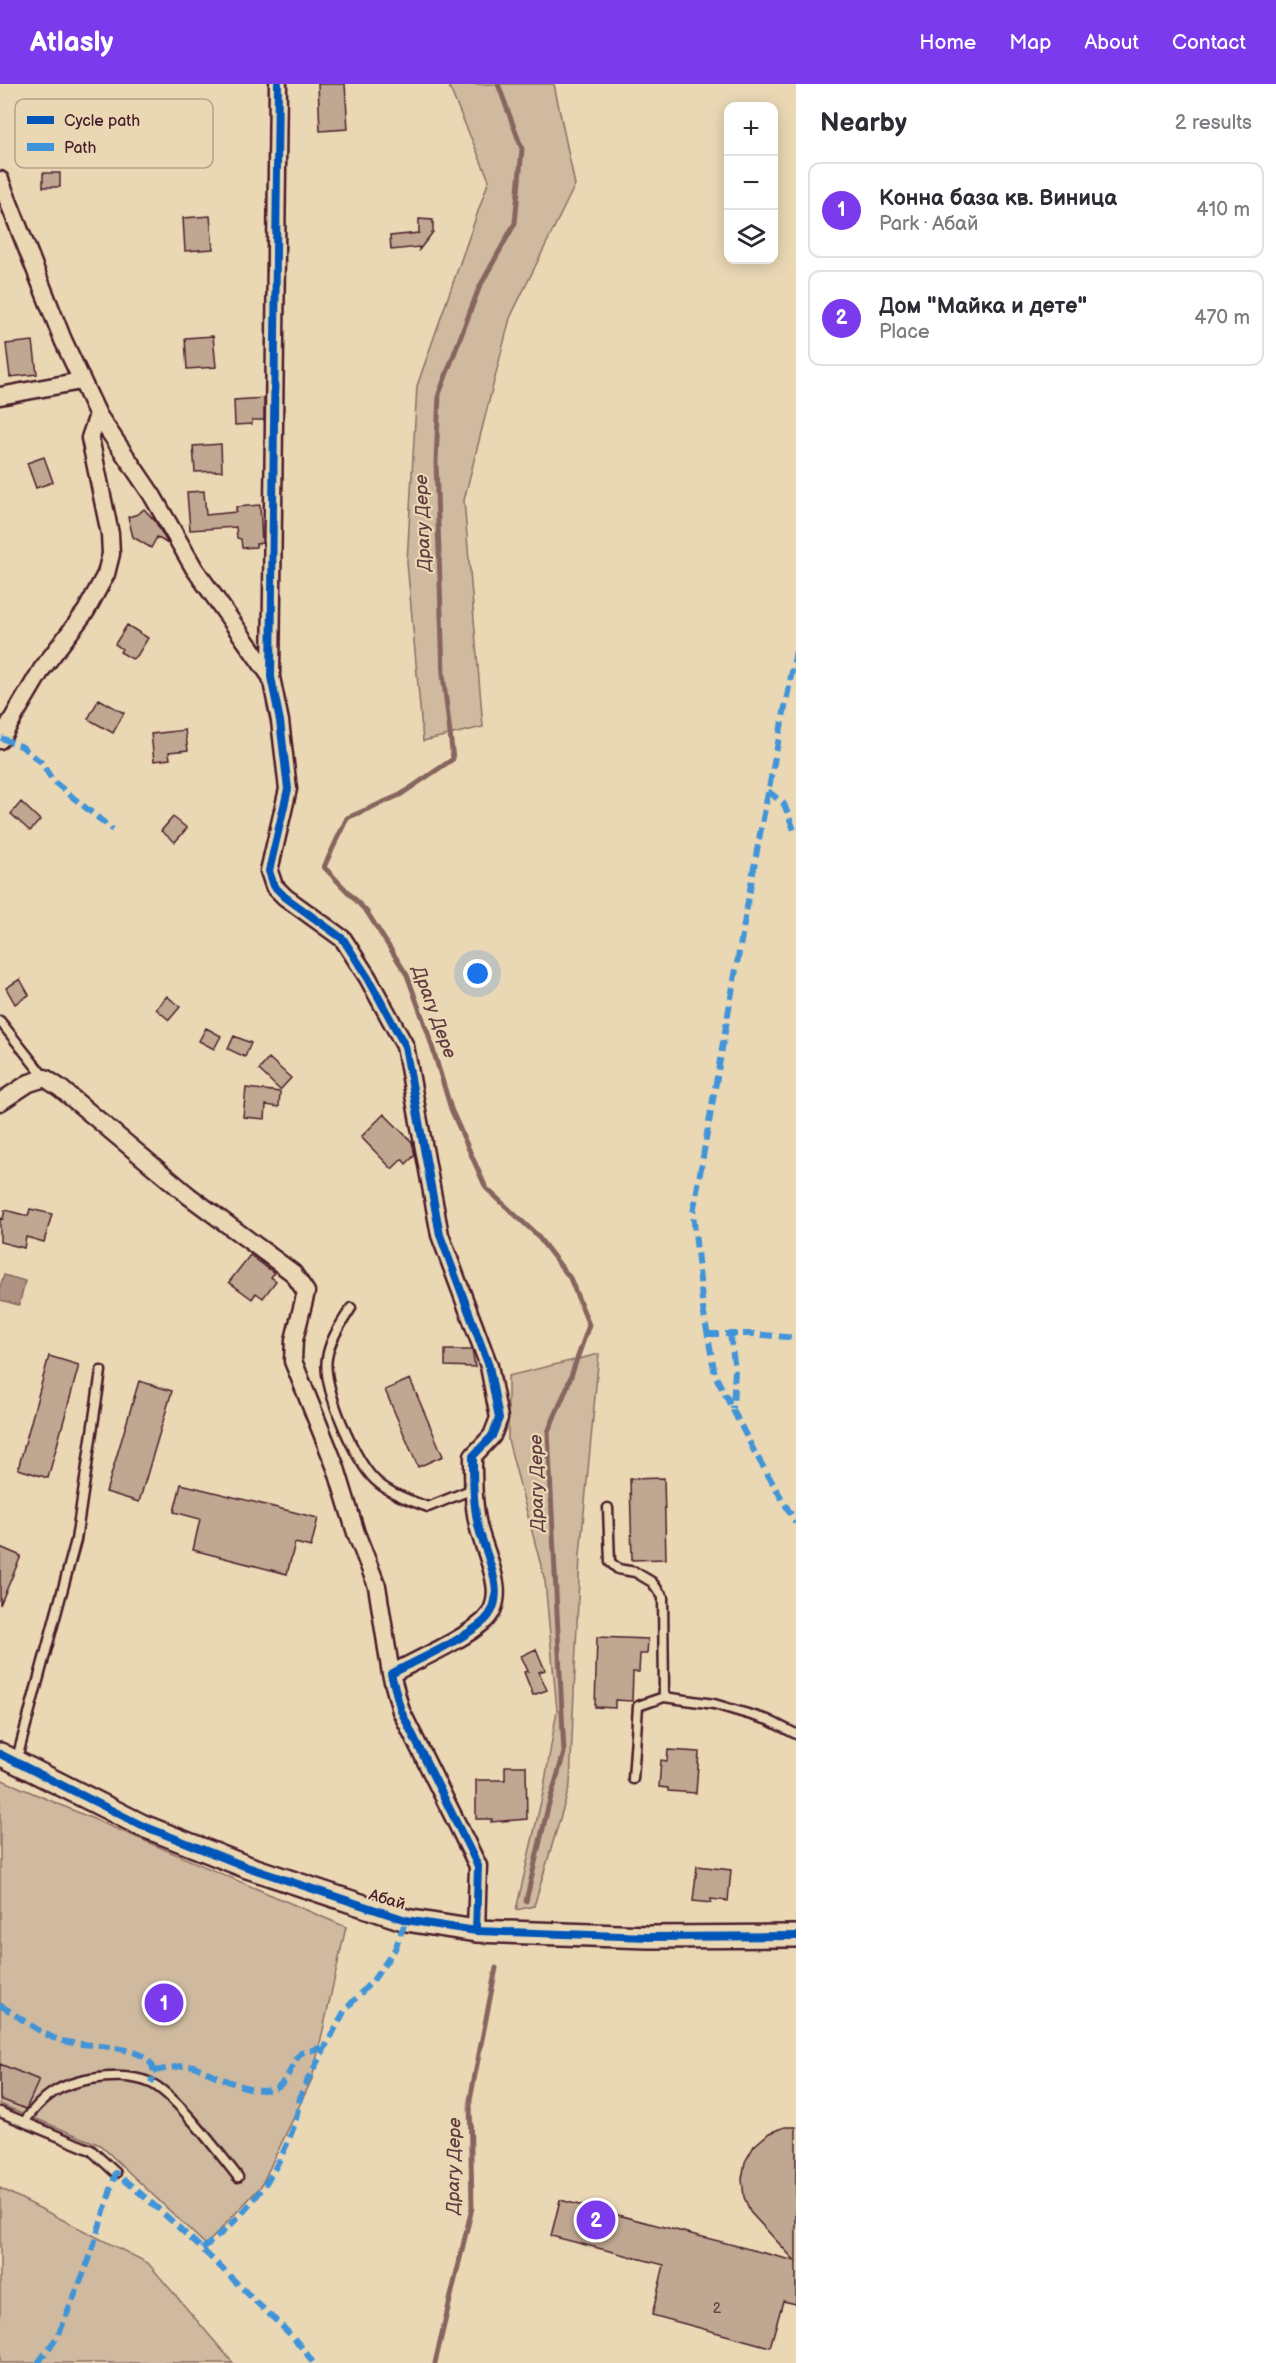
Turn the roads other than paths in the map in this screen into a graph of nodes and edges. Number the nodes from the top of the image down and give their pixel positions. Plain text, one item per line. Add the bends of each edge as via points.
1 (278, 84) edge
2 (0, 180) edge
3 (81, 381) junction
4 (0, 396) edge
5 (98, 415) junction
6 (271, 677) junction
7 (0, 740) edge
8 (0, 1022) edge
9 (45, 1078) junction
10 (0, 1102) edge
11 (351, 1308) dead end
12 (101, 1371) dead end
13 (473, 1489) junction
14 (608, 1508) dead end
15 (391, 1674) junction
16 (664, 1697) junction
17 (796, 1734) edge
18 (8, 1758) edge
19 (633, 1779) dead end
20 (476, 1931) junction
21 (796, 1936) edge
22 (0, 2112) edge
23 (24, 2122) junction
24 (116, 2173) dead end
25 (238, 2177) dead end

1 - 6 street
2 - 3 street
3 - 4 street
3 - 5 street
5 - 6 street via 152,495 194,568
5 - 7 street via 90,438 110,534 106,574
6 - 13 street via 288,789 269,871 274,886 285,897 343,939 405,1046 440,1235 489,1366 499,1418 492,1436 473,1456
8 - 9 lane
9 - 10 street via 29,1083
9 - 15 street via 189,1196 293,1273 306,1292 293,1361 377,1586
11 - 13 lane via 332,1340 326,1360 333,1402 361,1465 376,1482 428,1506
12 - 18 lane via 76,1540
13 - 15 street via 478,1525 496,1583 495,1603 485,1620 472,1630
14 - 16 lane via 610,1562 652,1582 663,1597
15 - 20 street via 401,1712 478,1866
16 - 17 lane via 714,1704 768,1720
16 - 19 lane via 638,1706
18 - 20 street, Абай via 141,1825 247,1867 406,1920
20 - 21 street, Абай
22 - 23 lane
23 - 24 lane via 91,2150
23 - 25 lane via 51,2093 73,2082 121,2077 151,2083 175,2102

